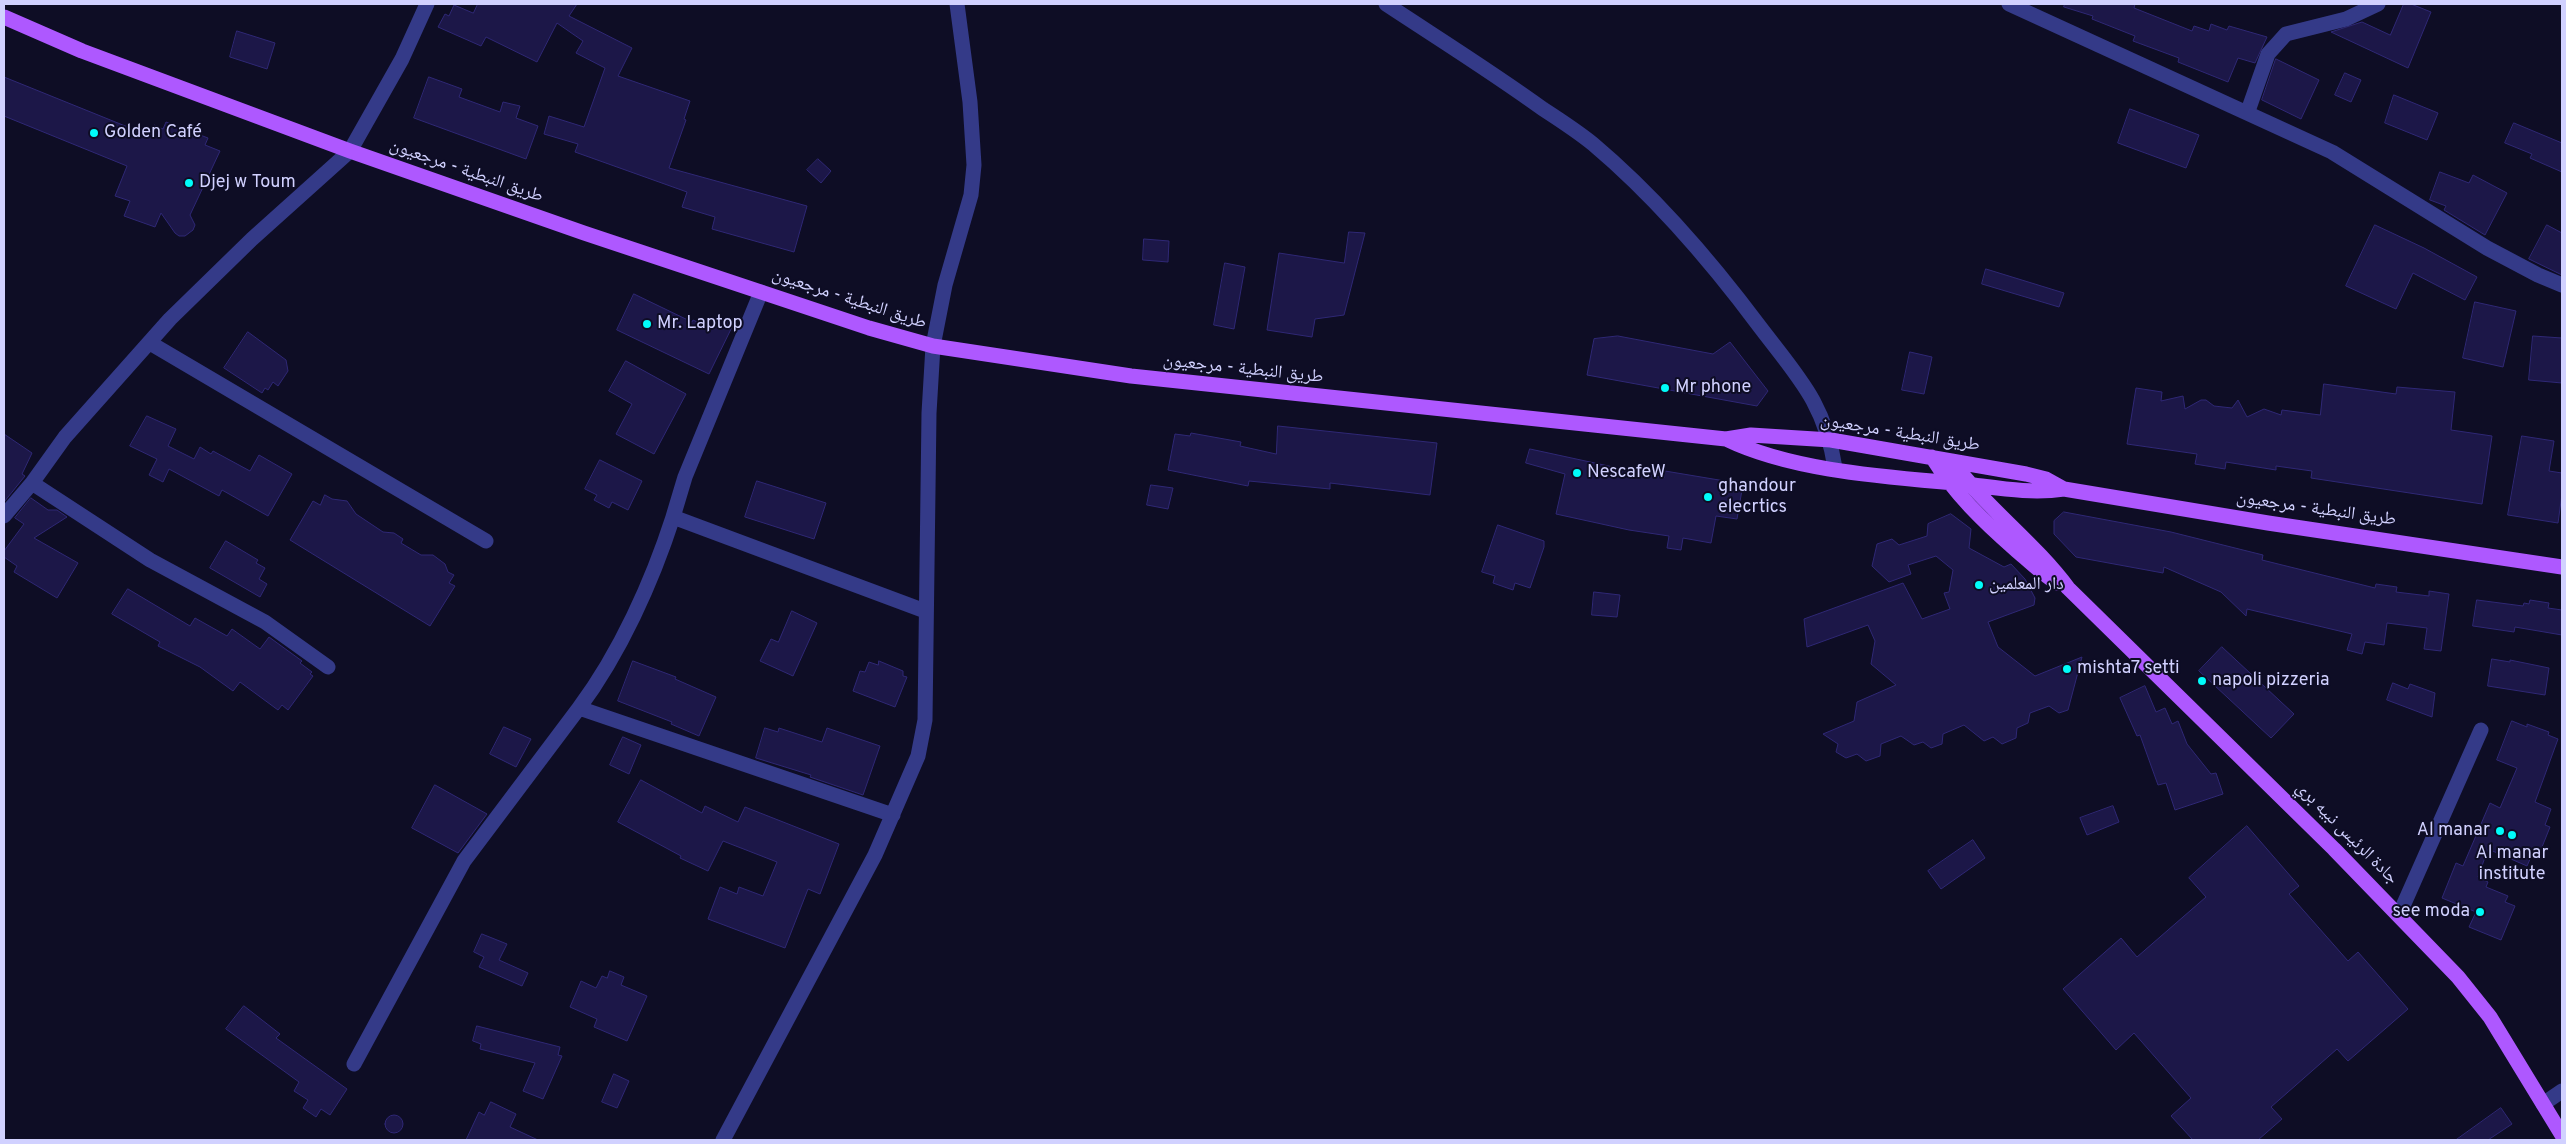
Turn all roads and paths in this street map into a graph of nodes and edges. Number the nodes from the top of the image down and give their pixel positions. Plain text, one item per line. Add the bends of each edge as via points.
1 (427, 4) edge
2 (957, 4) edge
3 (1386, 4) edge
4 (2009, 4) edge
5 (2378, 4) edge
6 (4, 17) edge
7 (2248, 112) junction
8 (350, 151) junction
9 (2562, 285) edge
10 (761, 292) junction
11 (150, 343) junction
12 (933, 346) junction
13 (1726, 439) junction
14 (1831, 440) junction
15 (1932, 457) junction
16 (1952, 461) junction
17 (1835, 468) junction
18 (32, 483) junction
19 (1948, 483) junction
20 (1969, 485) junction
21 (2064, 489) junction
22 (4, 516) edge
23 (673, 517) junction
24 (486, 542) dead end
25 (2562, 567) edge
26 (2068, 588) junction
27 (925, 611) junction
28 (328, 668) dead end
29 (579, 708) junction
30 (2481, 730) dead end
31 (893, 815) junction
32 (2400, 915) junction
33 (354, 1064) dead end
34 (2562, 1091) edge
35 (2543, 1104) junction
36 (2562, 1133) edge
37 (723, 1140) edge

1 - 8 street via 402,59
2 - 12 street via 970,102 974,165 971,195 945,285
3 - 14 street via 1592,143 1654,199 1700,250 1800,379 1818,406
4 - 7 street
5 - 7 street via 2346,19 2286,34 2268,54
6 - 8 main road, طريق النبطية - مرجعيون via 82,51
7 - 9 street via 2332,152 2488,248
8 - 10 main road, طريق النبطية - مرجعيون
8 - 11 street via 217,272
10 - 12 main road, طريق النبطية - مرجعيون
10 - 23 street
11 - 18 street via 65,437
11 - 24 street
12 - 13 main road, طريق النبطية - مرجعيون via 1141,377
12 - 27 street
13 - 14 main road, طريق النبطية - مرجعيون via 1751,434
13 - 17 main road, طريق النبطية - مرجعيون via 1774,458
14 - 15 main road, طريق النبطية - مرجعيون
14 - 17 street
15 - 16 main road, طريق النبطية - مرجعيون
15 - 19 main road, جادة الرئيس نبيه بري
16 - 20 main road, جادة الرئيس نبيه بري
16 - 21 main road, طريق النبطية - مرجعيون via 2046,479
17 - 19 main road, طريق النبطية - مرجعيون
18 - 22 street
18 - 28 street via 150,560 265,622
19 - 20 main road, طريق النبطية - مرجعيون
19 - 26 main road, جادة الرئيس نبيه بري via 1971,510 2048,578
20 - 21 main road, طريق النبطية - مرجعيون via 2046,492
20 - 26 main road, جادة الرئيس نبيه بري
21 - 25 main road, طريق النبطية - مرجعيون
23 - 27 street
23 - 29 street via 658,558 609,664
26 - 32 main road, جادة الرئيس نبيه بري
27 - 31 street via 925,720 918,756
29 - 31 street
29 - 33 street via 464,861
30 - 32 street
31 - 37 street via 875,856
32 - 35 main road, جادة الرئيس نبيه بري via 2490,1017
34 - 35 street
35 - 36 main road, جادة الرئيس نبيه بري

